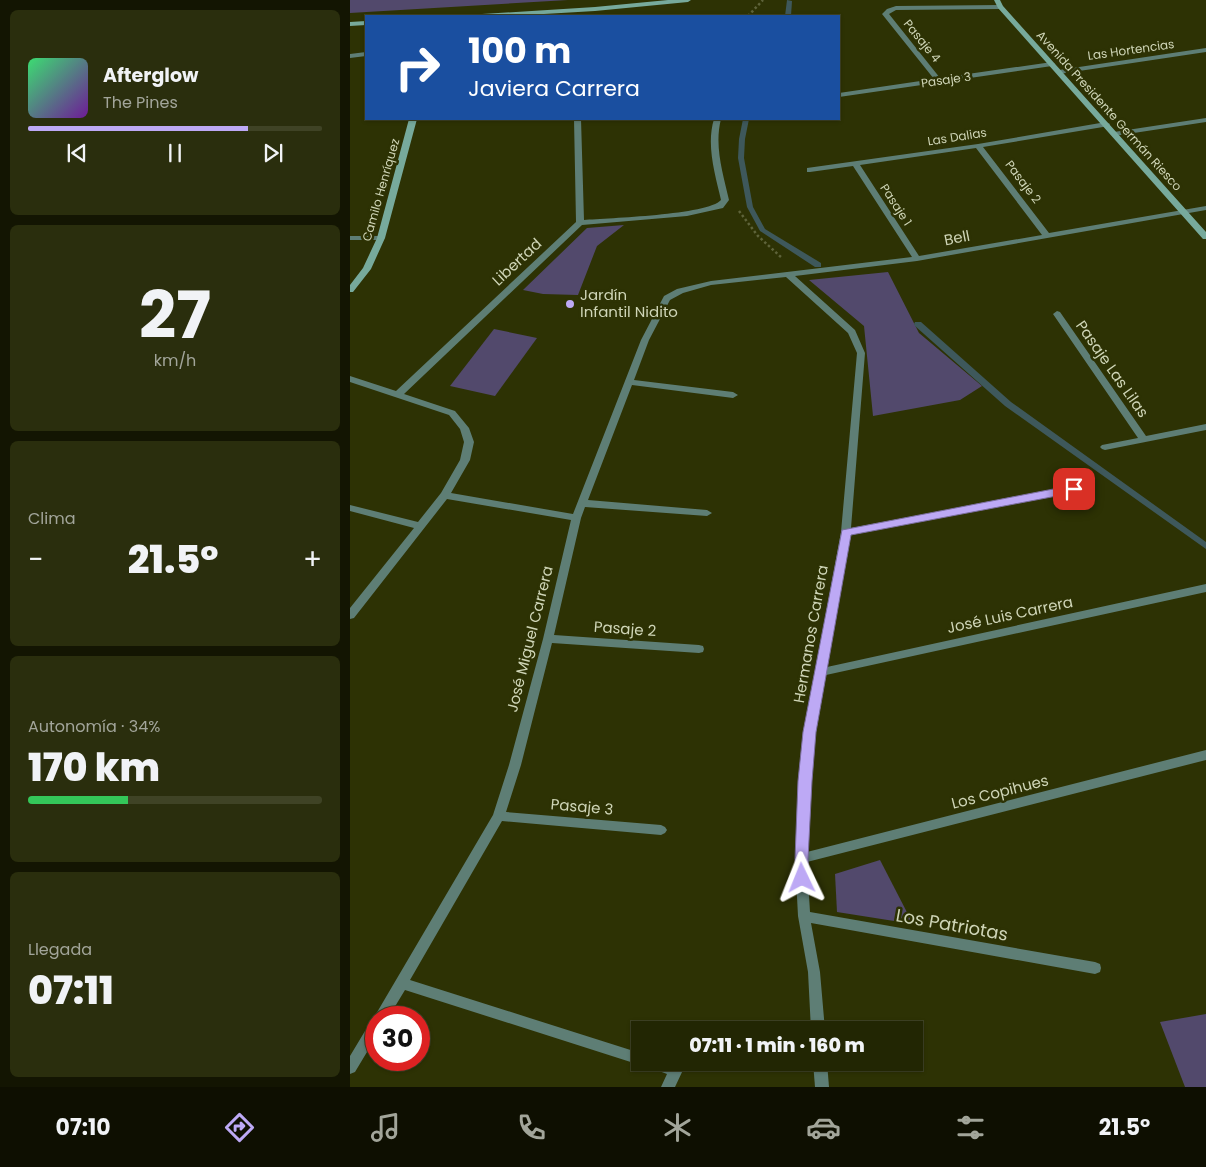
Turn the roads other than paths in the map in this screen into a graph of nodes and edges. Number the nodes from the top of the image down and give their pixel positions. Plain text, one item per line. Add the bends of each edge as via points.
1 (688, 0) edge
2 (998, 3) edge
3 (498, 15) edge
4 (365, 23) edge
5 (350, 24) edge
6 (1206, 50) edge
7 (365, 54) edge
8 (350, 56) edge
9 (1052, 64) junction
10 (1059, 72) junction
11 (939, 81) junction
12 (840, 95) edge
13 (413, 120) edge
14 (577, 120) edge
15 (717, 120) edge
16 (1206, 120) edge
17 (1106, 124) junction
18 (1114, 134) junction
19 (978, 146) junction
20 (855, 164) junction
21 (810, 170) dead end
22 (1206, 208) edge
23 (1184, 212) junction
24 (580, 223) junction
25 (1046, 235) junction
26 (1206, 237) edge
27 (350, 238) edge
28 (381, 238) junction
29 (917, 259) junction
30 (788, 274) junction
31 (711, 283) joint
32 (350, 290) edge
33 (1057, 314) dead end
34 (350, 380) edge
35 (628, 382) junction
36 (398, 394) junction
37 (733, 395) dead end
38 (1206, 427) edge
39 (1144, 440) junction
40 (1105, 447) dead end
41 (1074, 489) dead end
42 (444, 495) junction
43 (582, 503) junction
44 (350, 508) edge
45 (707, 513) dead end
46 (576, 518) junction
47 (420, 526) junction
48 (846, 532) junction
49 (1206, 588) edge
50 (350, 614) edge
51 (548, 639) junction
52 (699, 649) dead end
53 (821, 672) junction
54 (1206, 755) edge
55 (499, 816) junction
56 (661, 830) dead end
57 (801, 859) junction
58 (804, 916) junction
59 (1094, 968) dead end
60 (402, 983) junction
61 (388, 1006) edge
62 (817, 1021) edge
63 (365, 1044) edge
64 (631, 1056) edge
65 (350, 1068) edge
66 (676, 1071) edge
67 (821, 1071) edge
68 (668, 1087) edge
69 (822, 1087) edge

1 - 3 street
2 - 9 street, Avenida Presidente Germán Riesco
2 - 11 street, Pasaje 4 via 896,8 885,14
4 - 5 street
6 - 10 street, Las Hortencias
7 - 8 street
9 - 10 street, Avenida Presidente Germán Riesco
9 - 11 street, Pasaje 3
10 - 17 street, Avenida Presidente Germán Riesco
11 - 12 street, Pasaje 3
13 - 28 street, Camilo Henríquez
14 - 24 street
15 - 24 street via 714,143 725,200 720,206 687,214
16 - 18 street
17 - 18 street, Avenida Presidente Germán Riesco
17 - 19 street, Las Dalias
18 - 23 street, Avenida Presidente Germán Riesco
19 - 20 street, Las Dalias
19 - 25 street, Pasaje 2
20 - 21 street, Las Dalias
20 - 29 street, Pasaje 1
22 - 23 street, Bell
23 - 25 street, Bell
23 - 26 street, Avenida Presidente Germán Riesco
24 - 36 street, Libertad
25 - 29 street, Bell
27 - 28 street
28 - 32 street, Camilo Henríquez via 367,269
29 - 30 street, Bell
30 - 31 street, Bell
30 - 48 street, Hermanos Carrera via 852,332 861,353
31 - 35 street, José Miguel Carrera via 667,298
33 - 39 street, Pasaje Las Lilas
34 - 36 street
35 - 37 street
35 - 43 street, José Miguel Carrera
36 - 42 street via 452,413 464,428 470,442 465,460
38 - 39 street
39 - 40 street
41 - 48 street
42 - 46 street
42 - 47 street
43 - 45 street
43 - 46 street, José Miguel Carrera
44 - 47 street
46 - 51 street, José Miguel Carrera
47 - 50 street
48 - 53 street, Hermanos Carrera
49 - 53 street, José Luis Carrera
51 - 52 street, Pasaje 2
51 - 55 street, José Miguel Carrera via 516,765
53 - 57 street, Hermanos Carrera via 810,732
54 - 57 street, Los Copihues
55 - 56 street, Pasaje 3
55 - 60 street, José Miguel Carrera
57 - 58 street, Hermanos Carrera
58 - 59 street, Los Patriotas
58 - 62 street, Hermanos Carrera via 814,972
60 - 61 street, José Miguel Carrera
60 - 64 street
63 - 65 street
66 - 68 street
67 - 69 street

